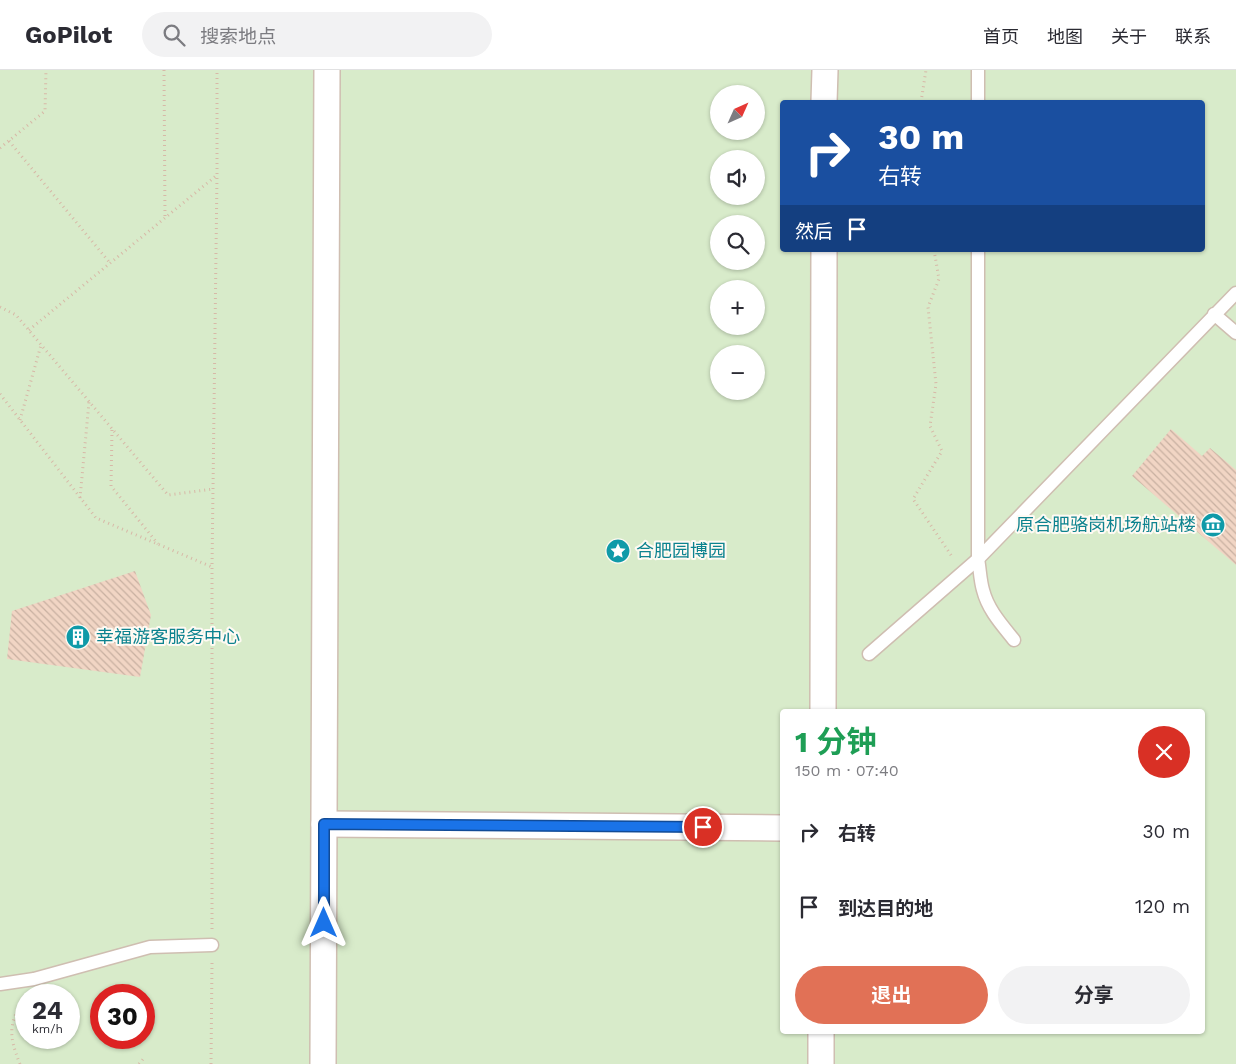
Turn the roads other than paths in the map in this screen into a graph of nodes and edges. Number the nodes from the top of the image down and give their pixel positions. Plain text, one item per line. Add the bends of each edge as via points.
1 (327, 70) edge
2 (825, 70) edge
3 (978, 70) edge
4 (824, 100) edge
5 (978, 100) edge
6 (824, 252) edge
7 (978, 252) edge
8 (1236, 293) edge
9 (1214, 314) junction
10 (1236, 333) edge
11 (978, 559) junction
12 (1014, 640) dead end
13 (869, 654) dead end
14 (823, 709) edge
15 (324, 824) junction
16 (780, 828) edge
17 (212, 945) road end
18 (0, 984) edge
19 (822, 1034) edge
20 (323, 1064) edge
21 (821, 1064) edge

1 - 15 street
2 - 4 street
3 - 5 lane
6 - 14 street
7 - 11 lane
8 - 9 lane
9 - 10 lane
9 - 11 lane
11 - 12 lane via 983,592 995,616
11 - 13 lane
15 - 16 street
15 - 20 street
17 - 18 lane via 150,947 34,979
19 - 21 street

